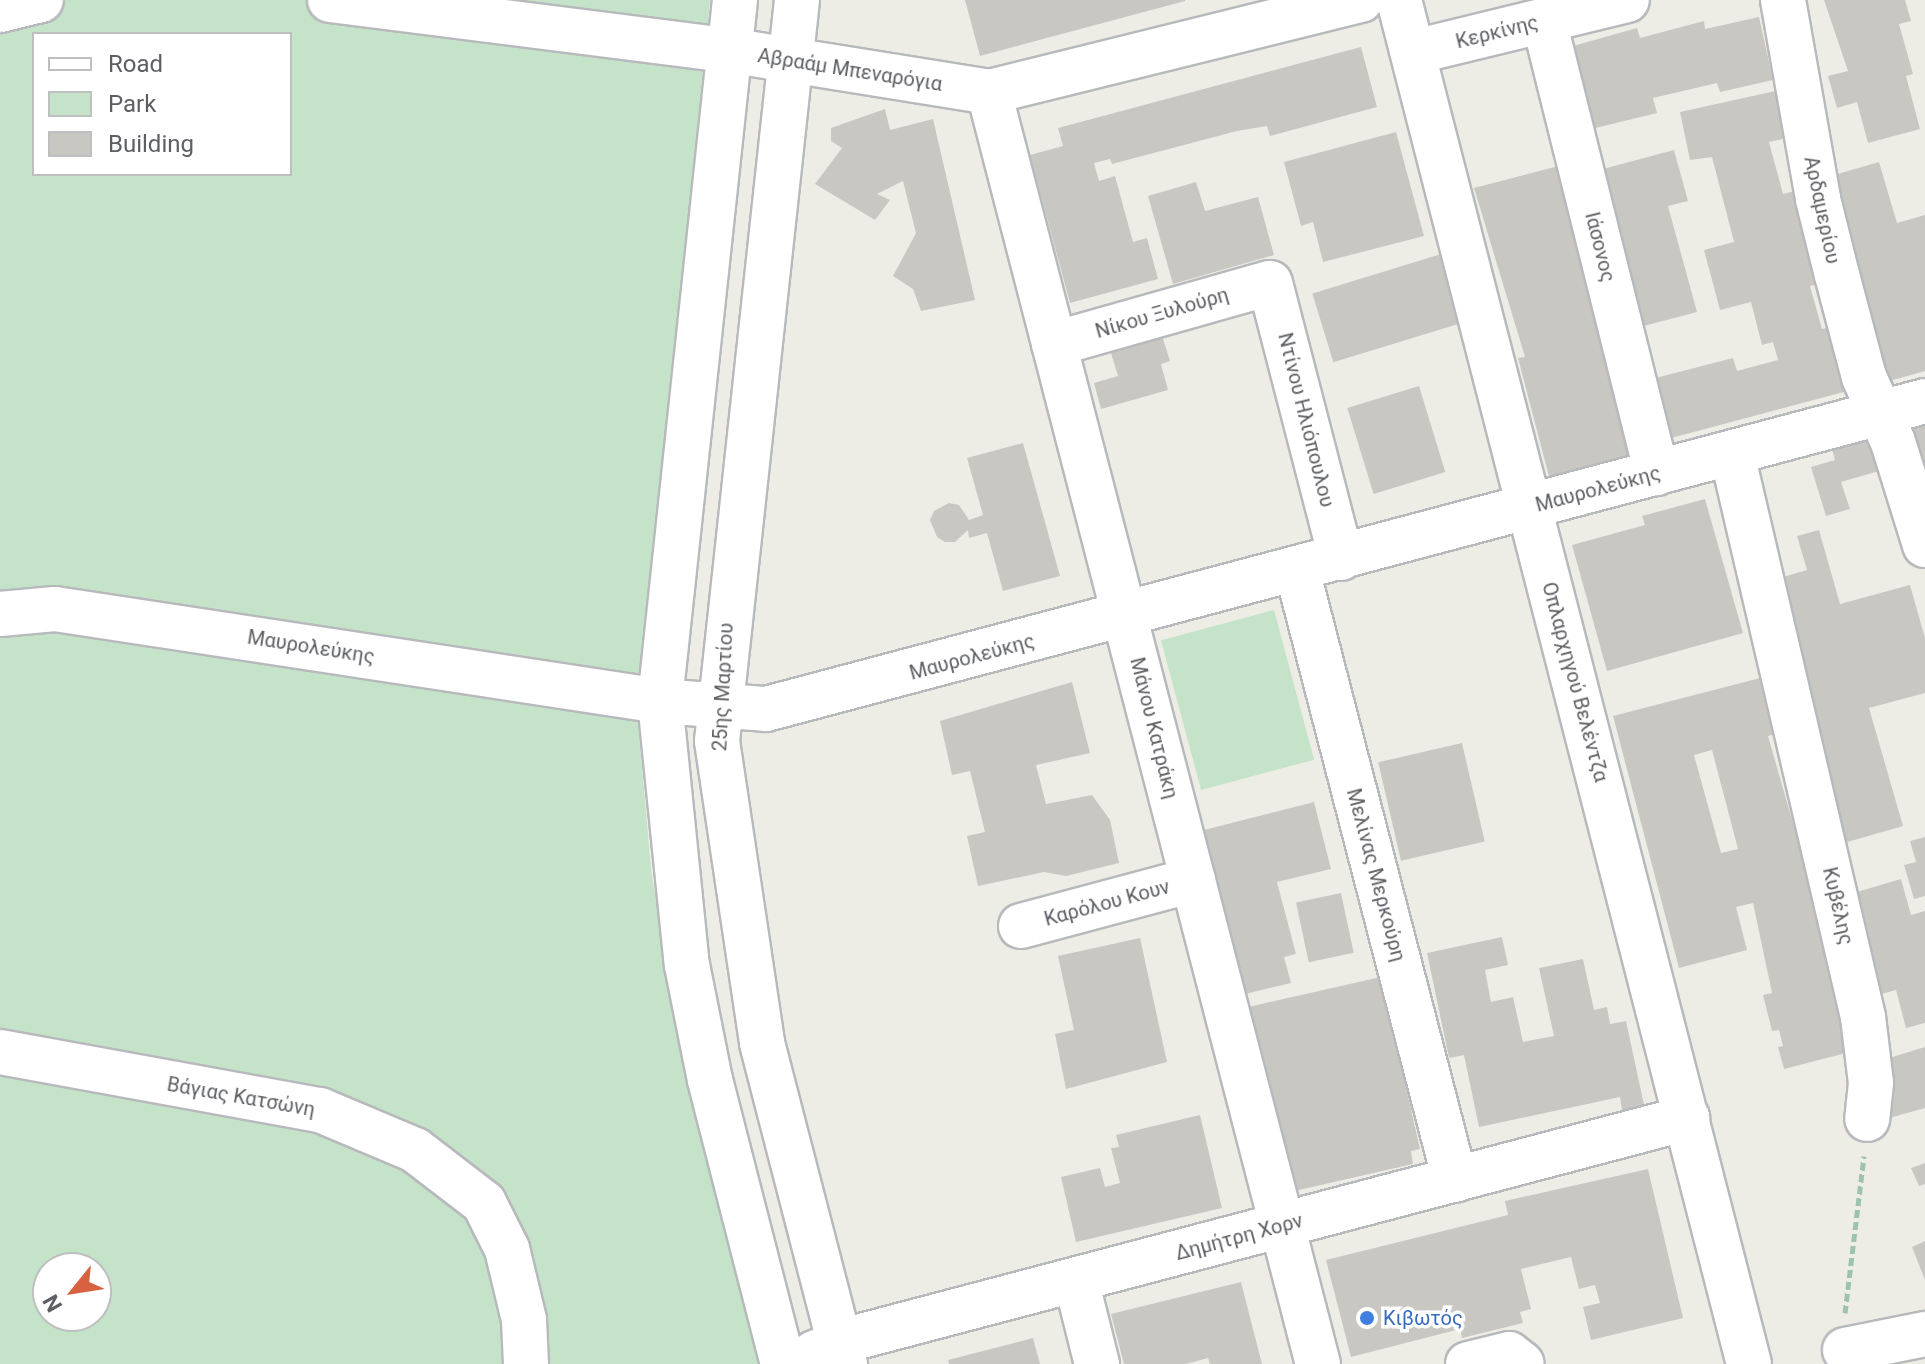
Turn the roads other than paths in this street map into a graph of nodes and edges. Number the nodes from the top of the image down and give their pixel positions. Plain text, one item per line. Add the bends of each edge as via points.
1 (41, 0) edge
2 (330, 0) edge
3 (735, 0) edge
4 (797, 0) edge
5 (1361, 0) edge
6 (1399, 0) edge
7 (1627, 0) edge
8 (1783, 0) edge
9 (0, 10) edge
10 (1544, 21) junction
11 (728, 50) junction
12 (1414, 52) junction
13 (789, 61) junction
14 (989, 92) junction
15 (1270, 283) joint
16 (1054, 344) junction
17 (1925, 401) edge
18 (1881, 414) junction
19 (1732, 454) junction
20 (1657, 473) junction
21 (1530, 507) junction
22 (1925, 545) edge
23 (1341, 558) junction
24 (1297, 570) junction
25 (0, 614) edge
26 (1125, 616) junction
27 (660, 701) junction
28 (718, 709) junction
29 (1193, 880) junction
30 (1021, 926) dead end
31 (0, 1052) edge
32 (1687, 1118) junction
33 (1867, 1119) road end
34 (1455, 1180) junction
35 (1284, 1225) junction
36 (1076, 1280) junction
37 (1925, 1334) edge
38 (1845, 1350) road end
39 (842, 1353) edge
40 (526, 1364) edge
41 (783, 1364) edge
42 (795, 1364) edge
43 (1097, 1364) edge
44 (1318, 1364) edge
45 (1468, 1364) edge
46 (1522, 1364) edge
47 (1749, 1364) edge

1 - 9 street
2 - 11 street, Αβραάμ Μπεναρόγια
3 - 11 street
4 - 13 street, 25ης Μαρτίου
5 - 14 street, Αβραάμ Μπεναρόγια
6 - 12 street, Οπλαρχηγού Βελέντζα
7 - 10 street, Κερκίνης
8 - 18 street, Αρδαμερίου via 1818,199 1864,377
10 - 12 street, Κερκίνης
10 - 20 street, Ιάσoνος
11 - 13 street, Αβραάμ Μπεναρόγια
11 - 27 street
12 - 21 street, Οπλαρχηγού Βελέντζα
13 - 14 street, Αβραάμ Μπεναρόγια
13 - 28 street, 25ης Μαρτίου
14 - 16 street, Μάνου Κατράκη
15 - 16 street, Νίκου Ξυλούρη
15 - 23 street, Ντίνου Ηλιόπουλου
16 - 26 street, Μάνου Κατράκη
17 - 18 street, Μαυρολεύκης
18 - 19 street, Μαυρολεύκης
18 - 22 street, Αρδαμερίου
19 - 20 street, Μαυρολεύκης
19 - 33 street, Κυβέλης via 1863,1017 1871,1083
20 - 21 street, Μαυρολεύκης
21 - 23 street, Μαυρολεύκης
21 - 32 street, Οπλαρχηγού Βελέντζα
23 - 24 street, Μαυρολεύκης
24 - 26 street, Μαυρολεύκης
24 - 34 street, Μελίνας Μερκούρη
25 - 27 street, Μαυρολεύκης via 29,607 78,611
26 - 28 street, Μαυρολεύκης via 778,707
26 - 29 street, Μάνου Κατράκη
27 - 28 street, Μαυρολεύκης
27 - 41 street via 687,965 710,1080
28 - 39 street, 25ης Μαρτίου via 725,809 762,1043
29 - 30 street, Καρόλου Κουν
29 - 35 street, Μάνου Κατράκη
31 - 40 street, Βάγιας Κατσώνη via 320,1110 415,1150 484,1203 507,1249 524,1320
32 - 34 street, Δημήτρη Χορν
32 - 47 street, Οπλαρχηγού Βελέντζα
34 - 35 street, Δημήτρη Χορν
35 - 36 street, Δημήτρη Χορν
35 - 44 street, Μάνου Κατράκη
36 - 39 street, Δημήτρη Χορν
36 - 43 street
37 - 38 street
39 - 42 street, Δημήτρη Χορν
45 - 46 street via 1509,1354

